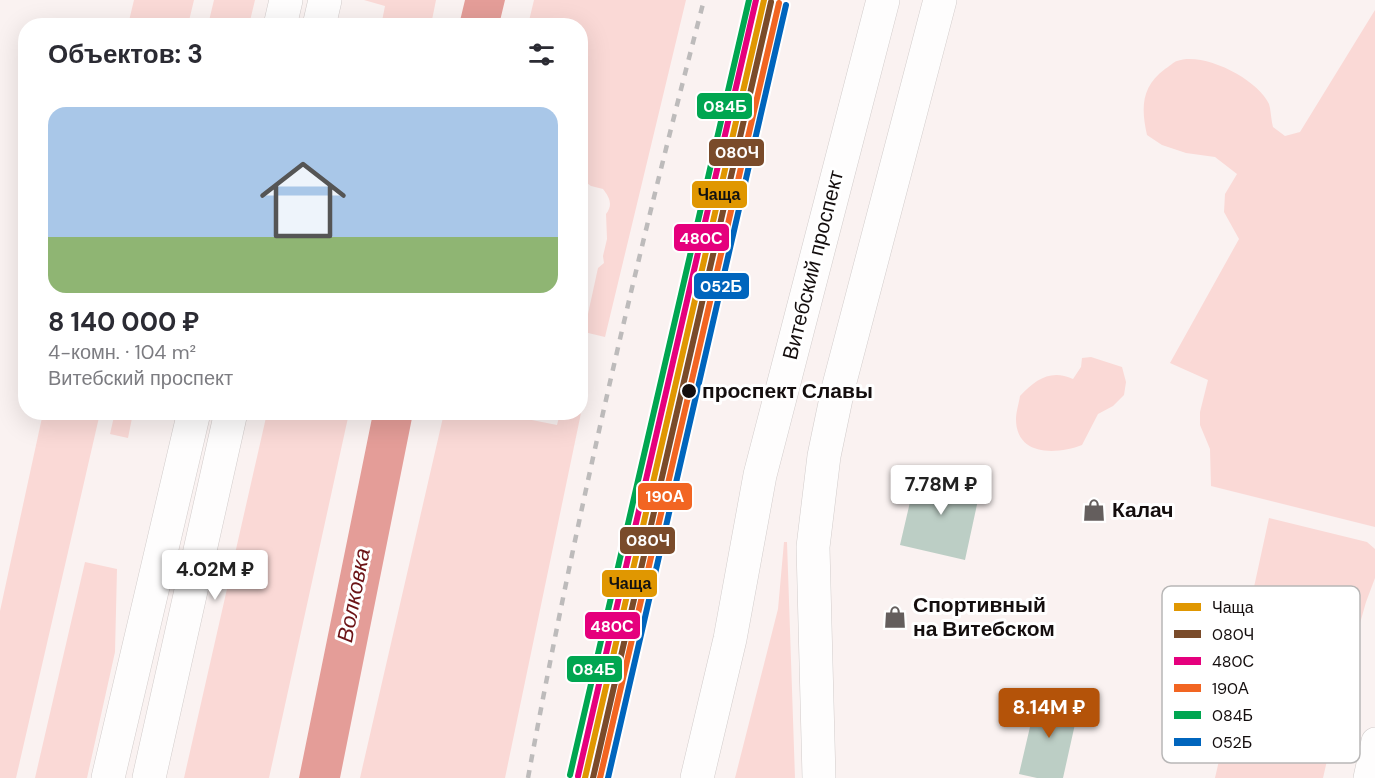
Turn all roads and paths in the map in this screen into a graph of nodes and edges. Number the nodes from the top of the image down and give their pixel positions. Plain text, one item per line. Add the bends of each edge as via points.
1 (286, 0) edge
2 (325, 0) edge
3 (883, 0) edge
4 (940, 0) edge
5 (282, 18) edge
6 (321, 18) edge
7 (192, 420) edge
8 (229, 420) edge
9 (1375, 741) edge
10 (108, 778) edge
11 (149, 778) edge
12 (697, 778) edge
13 (819, 778) edge
14 (1367, 778) edge

1 - 5 main road
2 - 6 main road
3 - 12 main road, Витебский проспект via 760,475 730,639
4 - 13 main road via 824,456 813,546
7 - 10 main road
8 - 11 main road
9 - 14 street

